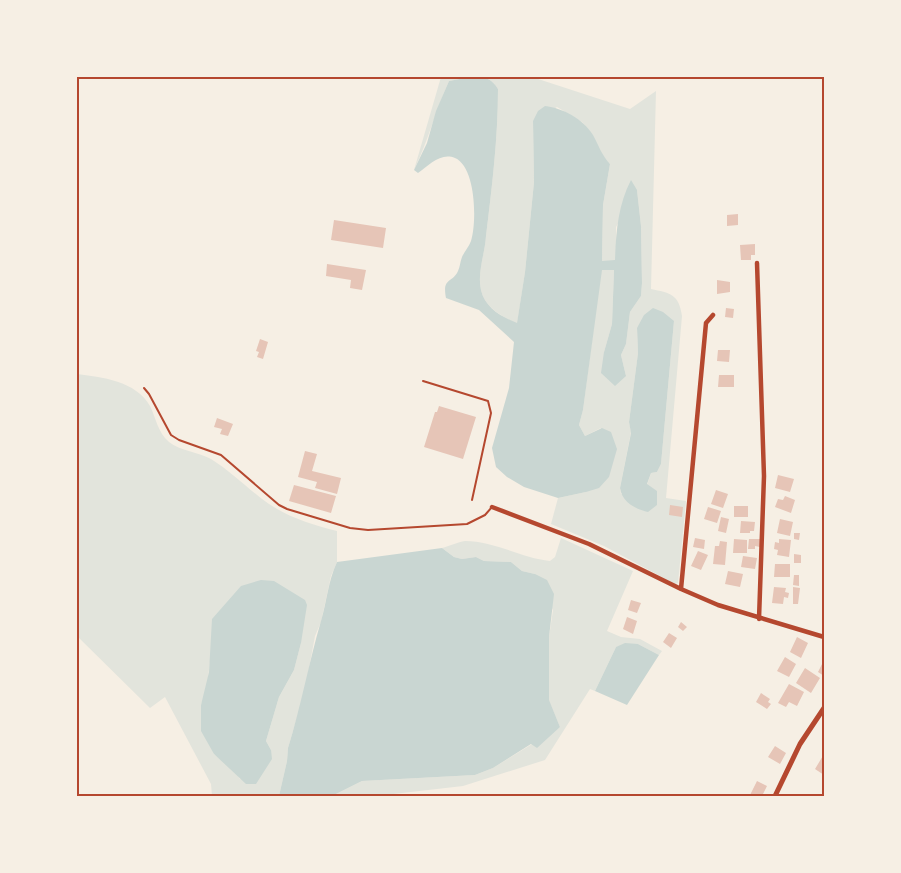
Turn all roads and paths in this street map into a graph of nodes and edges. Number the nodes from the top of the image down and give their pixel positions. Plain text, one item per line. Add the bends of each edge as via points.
1 (758, 263) dead end
2 (713, 315) dead end
3 (423, 381) dead end
4 (144, 388) dead end
5 (472, 500) dead end
6 (492, 507) joint
7 (681, 589) junction
8 (759, 619) junction
9 (825, 637) edge
10 (825, 708) edge
11 (775, 796) edge

1 - 8 street via 764,476
2 - 7 street via 705,331
3 - 5 lane via 488,401 491,413
4 - 6 lane via 171,435 221,455 287,509 368,530 467,525
6 - 7 street via 589,544
7 - 8 street
8 - 9 street
10 - 11 street via 800,744

